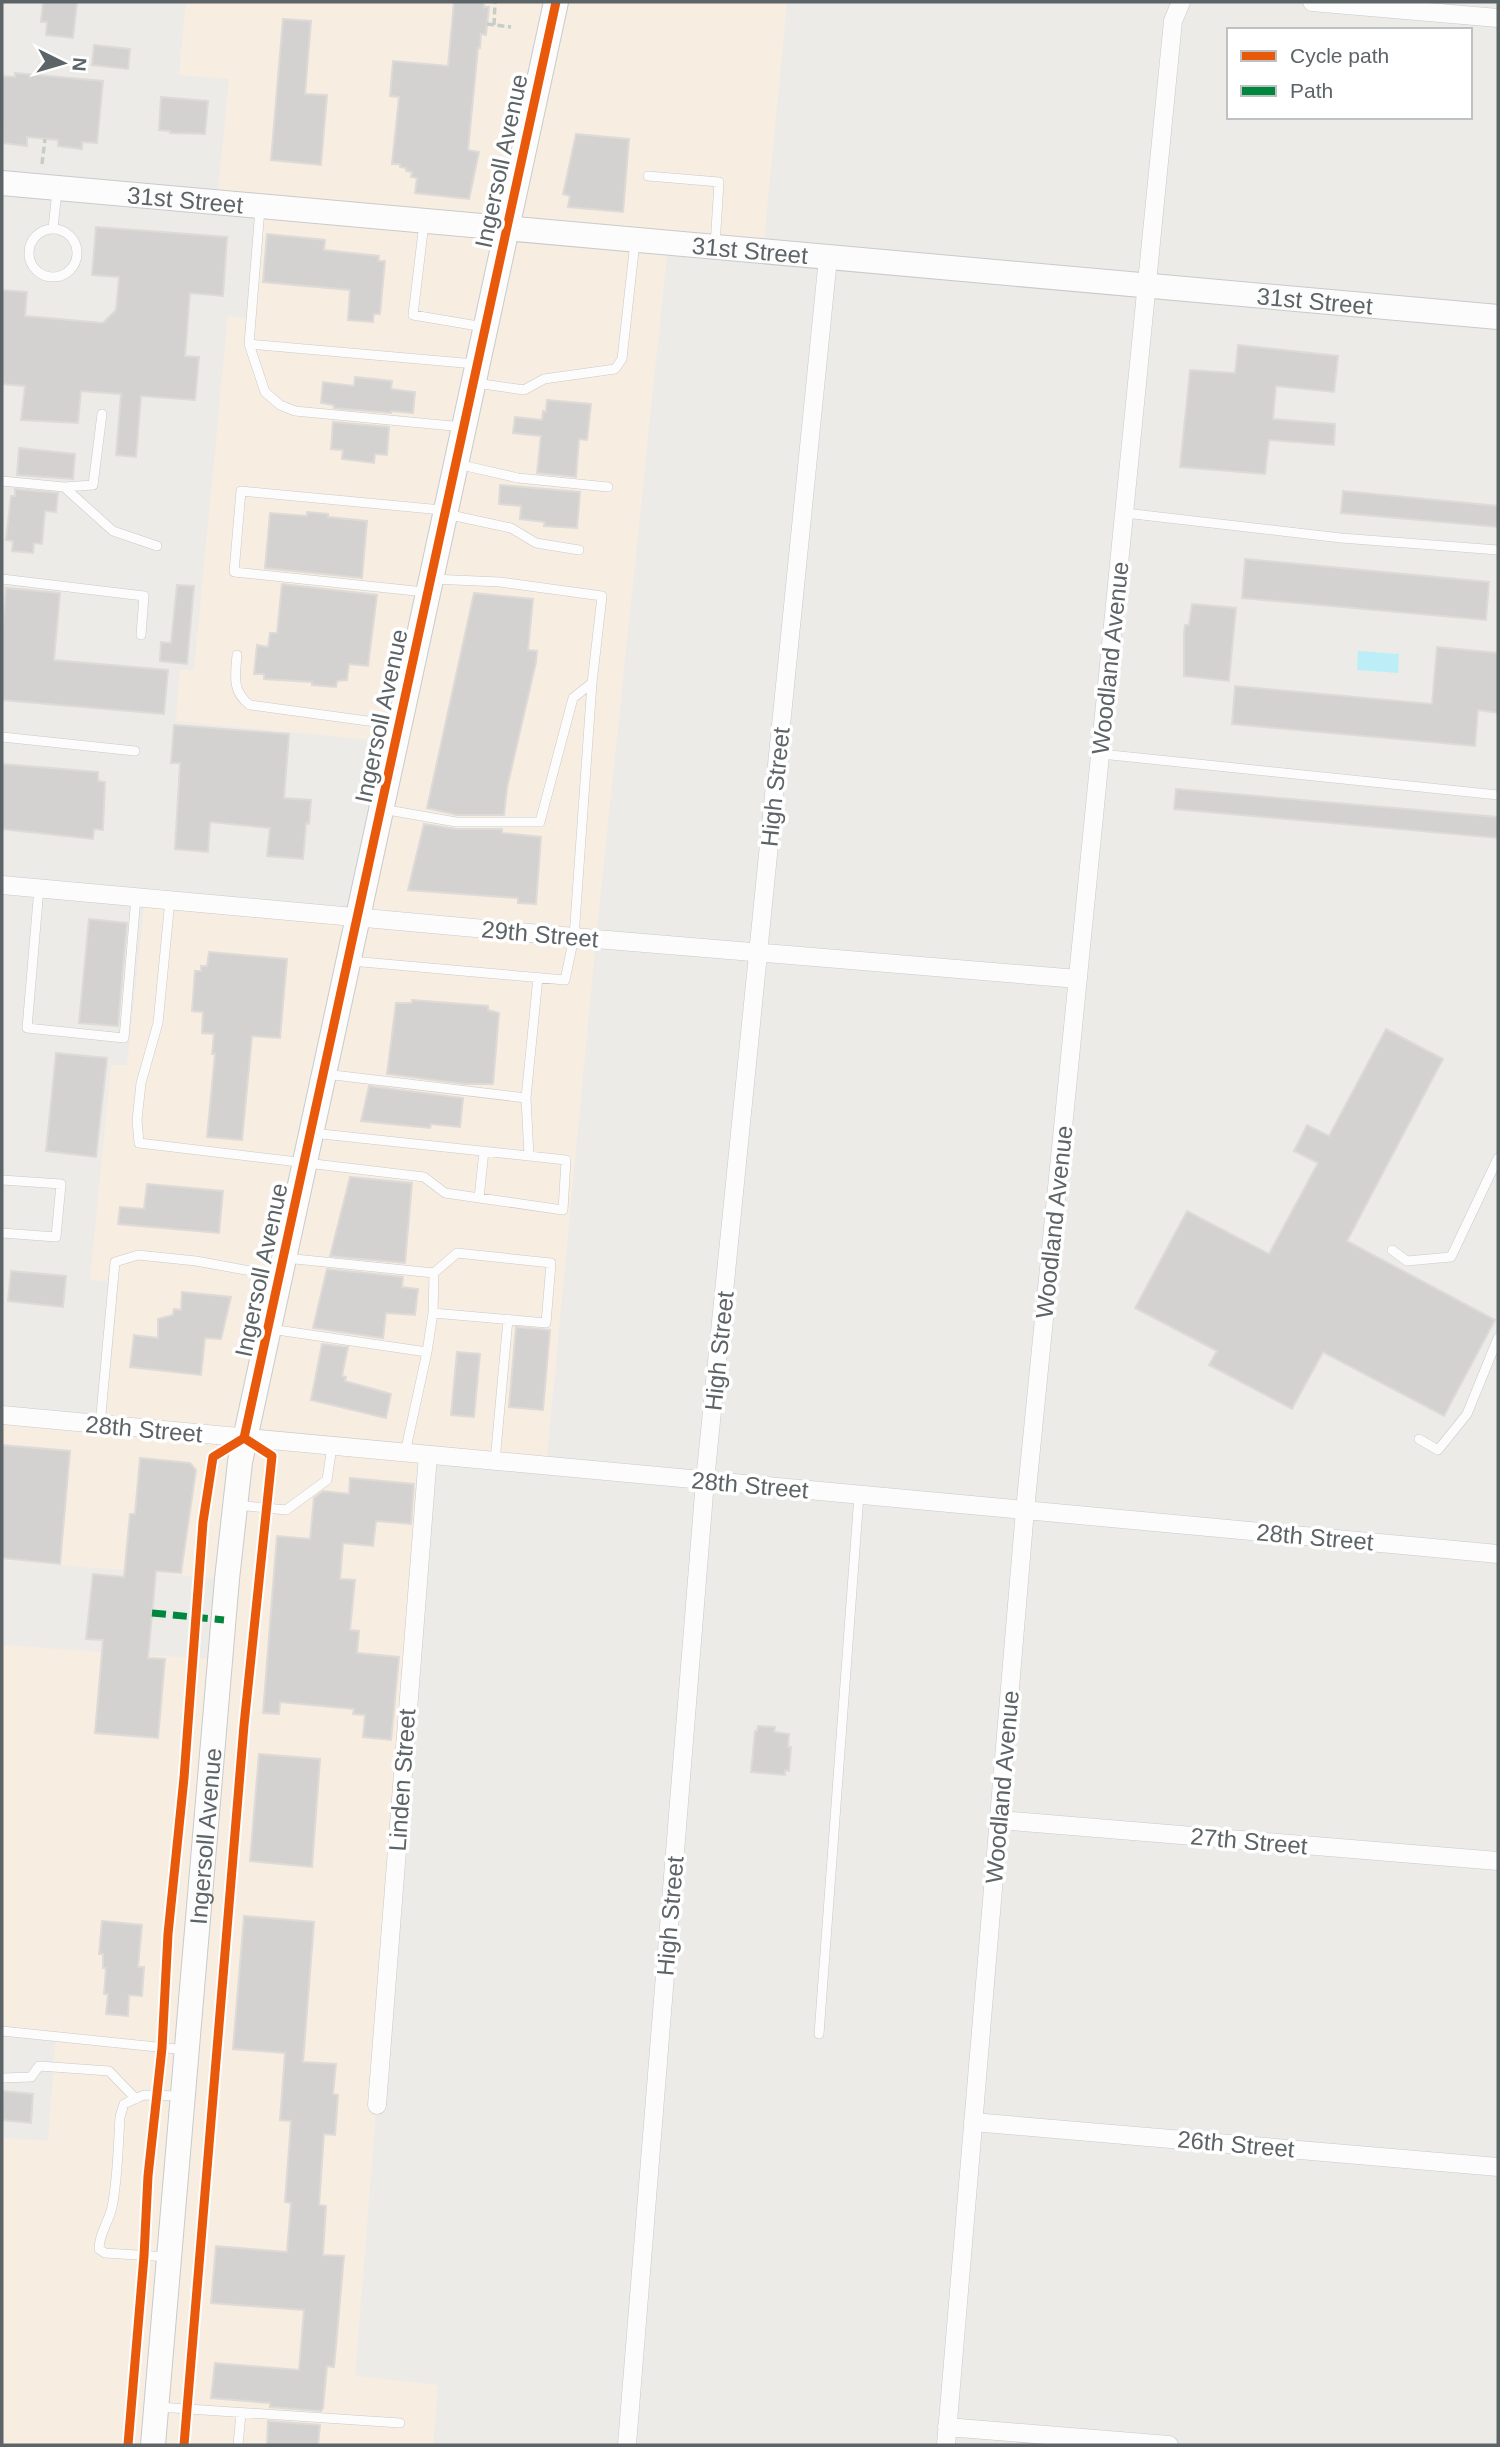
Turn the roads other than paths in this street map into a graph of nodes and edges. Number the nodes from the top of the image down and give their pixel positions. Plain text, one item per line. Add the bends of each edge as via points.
1 (556, 2) edge
2 (1181, 2) edge
3 (1312, 2) edge
4 (1498, 18) edge
5 (648, 176) dead end
6 (2, 183) edge
7 (57, 188) junction
8 (260, 207) junction
9 (424, 222) junction
10 (53, 229) junction
11 (506, 229) junction
12 (635, 241) junction
13 (715, 247) junction
14 (828, 258) junction
15 (1148, 286) junction
16 (1498, 317) edge
17 (485, 327) junction
18 (249, 344) junction
19 (475, 373) junction
20 (102, 414) dead end
21 (463, 427) junction
22 (455, 464) junction
23 (2, 481) edge
24 (64, 487) junction
25 (608, 487) dead end
26 (445, 512) junction
27 (1125, 513) junction
28 (157, 546) dead end
29 (579, 550) dead end
30 (1498, 550) edge
31 (2, 579) edge
32 (429, 586) junction
33 (141, 635) dead end
34 (237, 656) dead end
35 (592, 683) junction
36 (399, 725) junction
37 (2, 737) edge
38 (135, 751) dead end
39 (1101, 754) junction
40 (1498, 795) edge
41 (380, 809) junction
42 (2, 885) edge
43 (39, 888) junction
44 (136, 897) junction
45 (170, 900) junction
46 (357, 918) junction
47 (573, 937) junction
48 (759, 952) junction
49 (348, 961) junction
50 (538, 977) junction
51 (1078, 979) junction
52 (323, 1073) junction
53 (526, 1098) junction
54 (311, 1132) junction
55 (484, 1151) junction
56 (529, 1156) junction
57 (1498, 1158) edge
58 (304, 1163) junction
59 (2, 1180) edge
60 (479, 1198) junction
61 (2, 1233) edge
62 (1392, 1250) dead end
63 (281, 1267) junction
64 (434, 1273) junction
65 (433, 1313) junction
66 (508, 1320) junction
67 (268, 1329) junction
68 (1498, 1338) edge
69 (427, 1352) junction
70 (2, 1415) edge
71 (100, 1425) junction
72 (244, 1438) junction
73 (1419, 1439) dead end
74 (332, 1446) junction
75 (405, 1453) junction
76 (428, 1455) junction
77 (495, 1461) junction
78 (705, 1481) junction
79 (859, 1495) junction
80 (235, 1505) junction
81 (1025, 1510) junction
82 (1498, 1554) edge
83 (999, 1820) junction
84 (1498, 1861) edge
85 (2, 2031) edge
86 (819, 2034) dead end
87 (188, 2050) junction
88 (2, 2078) edge
89 (184, 2096) junction
90 (136, 2099) junction
91 (376, 2105) dead end
92 (973, 2122) junction
93 (1498, 2167) edge
94 (170, 2257) junction
95 (157, 2407) junction
96 (241, 2413) junction
97 (400, 2423) dead end
98 (946, 2436) edge
99 (153, 2445) edge
100 (238, 2445) edge
101 (627, 2445) edge
102 (1169, 2445) edge

1 - 11 main road, Ingersoll Avenue
2 - 15 street, Woodland Avenue via 1173,21
3 - 4 street
5 - 13 lane via 719,181
6 - 7 main road, 31st Street
7 - 8 main road, 31st Street
7 - 10 lane
8 - 9 main road, 31st Street
8 - 18 lane
9 - 11 main road, 31st Street
9 - 17 lane via 413,315
10 - 10 lane via 69,234 77,256 69,270 55,277 40,273 29,253 33,239
11 - 12 main road, 31st Street
11 - 17 main road, Ingersoll Avenue
12 - 13 main road, 31st Street
12 - 19 lane via 622,359 615,369 544,379 524,390
13 - 14 main road, 31st Street
14 - 15 main road, 31st Street
14 - 48 street, High Street
15 - 16 main road, 31st Street
15 - 27 street, Woodland Avenue
17 - 19 main road, Ingersoll Avenue
18 - 19 lane
18 - 21 lane via 265,392 295,411
19 - 21 main road, Ingersoll Avenue
20 - 24 lane via 93,485
21 - 22 main road, Ingersoll Avenue
22 - 25 lane via 518,478
22 - 26 main road, Ingersoll Avenue
23 - 24 lane
24 - 28 lane via 113,531
26 - 29 lane via 511,528 536,543
26 - 32 main road, Ingersoll Avenue
26 - 32 lane via 241,491 234,572
27 - 30 lane via 1341,538
27 - 39 street, Woodland Avenue
31 - 33 lane via 144,596
32 - 35 lane via 500,582 602,596
32 - 36 main road, Ingersoll Avenue
34 - 36 lane via 234,684 250,705
35 - 41 lane via 573,698 540,822 456,822
35 - 47 lane
36 - 41 main road, Ingersoll Avenue
37 - 38 lane
39 - 40 lane
39 - 51 street, Woodland Avenue
41 - 46 main road, Ingersoll Avenue
42 - 43 street, 29th Street
43 - 44 street, 29th Street
43 - 44 lane via 27,1028 124,1038
44 - 45 street, 29th Street
45 - 46 street, 29th Street
45 - 58 lane via 158,1023 141,1083 139,1143
46 - 47 street, 29th Street
46 - 49 main road, Ingersoll Avenue
47 - 48 street, 29th Street
47 - 50 lane via 565,980
48 - 51 street, 29th Street
48 - 78 street, High Street
49 - 50 lane
49 - 52 main road, Ingersoll Avenue
50 - 53 lane
51 - 81 street, Woodland Avenue
52 - 53 lane
52 - 54 main road, Ingersoll Avenue
53 - 56 lane
54 - 55 lane
54 - 58 main road, Ingersoll Avenue
55 - 56 lane
55 - 60 lane
56 - 60 lane via 566,1160 563,1210
57 - 62 lane via 1451,1257 1407,1261
58 - 60 lane via 424,1177 445,1193
58 - 63 main road, Ingersoll Avenue
59 - 61 lane via 61,1184 56,1237
63 - 64 lane
63 - 67 main road, Ingersoll Avenue
63 - 71 lane via 138,1255 115,1262
64 - 65 lane
64 - 66 lane via 457,1253 551,1263 546,1323
65 - 66 lane
65 - 69 lane
66 - 77 lane
67 - 69 lane
67 - 72 main road, Ingersoll Avenue
68 - 73 lane via 1467,1414 1438,1450
69 - 75 lane
70 - 71 street, 28th Street
71 - 72 street, 28th Street
72 - 74 street, 28th Street
72 - 80 main road, Ingersoll Avenue
74 - 75 street, 28th Street
74 - 80 lane via 327,1480 286,1510
75 - 76 street, 28th Street
76 - 77 street, 28th Street
76 - 91 street, Linden Street
77 - 78 street, 28th Street
78 - 79 street, 28th Street
78 - 101 street, High Street
79 - 81 street, 28th Street
79 - 86 lane
80 - 87 main road, Ingersoll Avenue
81 - 82 street, 28th Street
81 - 83 street, Woodland Avenue
83 - 84 street, 27th Street
83 - 92 street, Woodland Avenue
85 - 87 lane
87 - 89 main road, Ingersoll Avenue
88 - 90 lane via 31,2077 38,2066 109,2071
89 - 90 lane
89 - 94 main road, Ingersoll Avenue
90 - 94 lane via 124,2105 120,2117 113,2205 99,2236 99,2249
92 - 93 street, 26th Street
92 - 98 street, Woodland Avenue
94 - 95 main road, Ingersoll Avenue
95 - 96 lane
95 - 99 main road, Ingersoll Avenue
96 - 97 lane
96 - 100 lane
98 - 102 street

